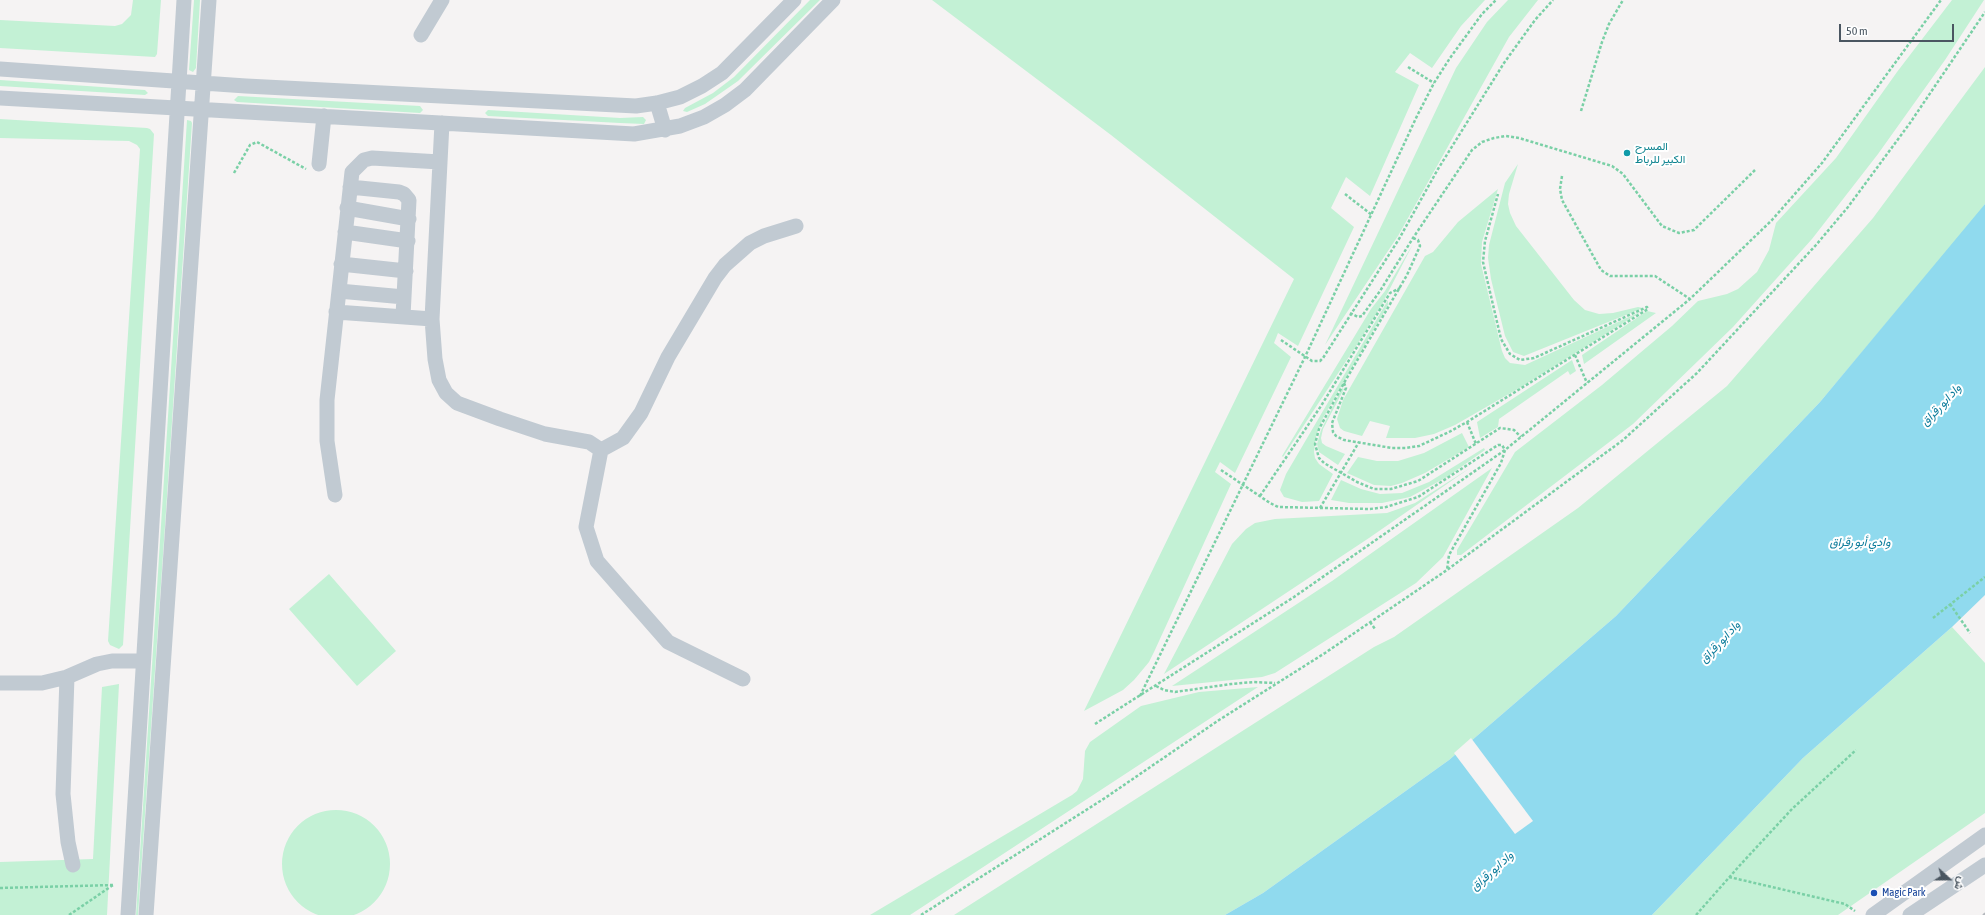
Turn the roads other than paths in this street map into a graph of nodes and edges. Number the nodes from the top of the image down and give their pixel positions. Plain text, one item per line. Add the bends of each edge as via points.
1 (184, 0) edge
2 (209, 0) edge
3 (442, 0) edge
4 (794, 0) edge
5 (833, 0) edge
6 (421, 35) dead end
7 (0, 69) edge
8 (179, 81) junction
9 (204, 83) junction
10 (0, 98) edge
11 (657, 103) junction
12 (177, 108) junction
13 (203, 109) junction
14 (324, 116) junction
15 (442, 124) junction
16 (665, 130) junction
17 (440, 162) junction
18 (314, 167) road end
19 (350, 187) junction
20 (348, 208) junction
21 (409, 220) junction
22 (796, 226) dead end
23 (345, 232) junction
24 (408, 241) junction
25 (342, 264) junction
26 (406, 271) junction
27 (339, 291) junction
28 (404, 297) junction
29 (336, 312) junction
30 (403, 316) junction
31 (432, 319) junction
32 (601, 450) junction
33 (335, 495) dead end
34 (143, 661) junction
35 (67, 677) junction
36 (743, 679) dead end
37 (0, 683) edge
38 (1985, 835) edge
39 (72, 865) dead end
40 (1985, 865) edge
41 (128, 915) edge
42 (146, 915) edge
43 (1873, 915) edge
44 (1910, 915) edge

1 - 8 street
2 - 9 street
3 - 6 street
4 - 11 street via 722,73 687,93
5 - 16 street via 745,90 704,117
7 - 8 street
8 - 9 street
8 - 12 street
9 - 11 street via 615,106
9 - 13 street
10 - 12 street
11 - 16 street
12 - 13 street
12 - 34 street
13 - 14 street
13 - 42 street
14 - 15 street
14 - 18 street
15 - 16 street via 612,134
15 - 17 street
17 - 19 street via 372,158 364,160 352,172
17 - 31 street
19 - 20 street
19 - 21 street via 404,194 409,200
20 - 21 street
20 - 23 street
21 - 24 street
22 - 32 street via 759,238 736,253 725,265 668,357 641,413 623,438
23 - 24 street
23 - 25 street
24 - 26 street
25 - 26 street
25 - 27 street
26 - 28 street
27 - 28 street
27 - 29 street
28 - 30 street
29 - 30 street
29 - 33 street via 326,420
30 - 31 street
31 - 32 street via 439,380 446,393 457,403 545,434 589,442
32 - 36 street via 586,527 597,561 668,642
34 - 35 street via 112,661 97,664
34 - 41 street
35 - 37 street via 42,683
35 - 39 street via 64,794
38 - 43 street
40 - 44 street

